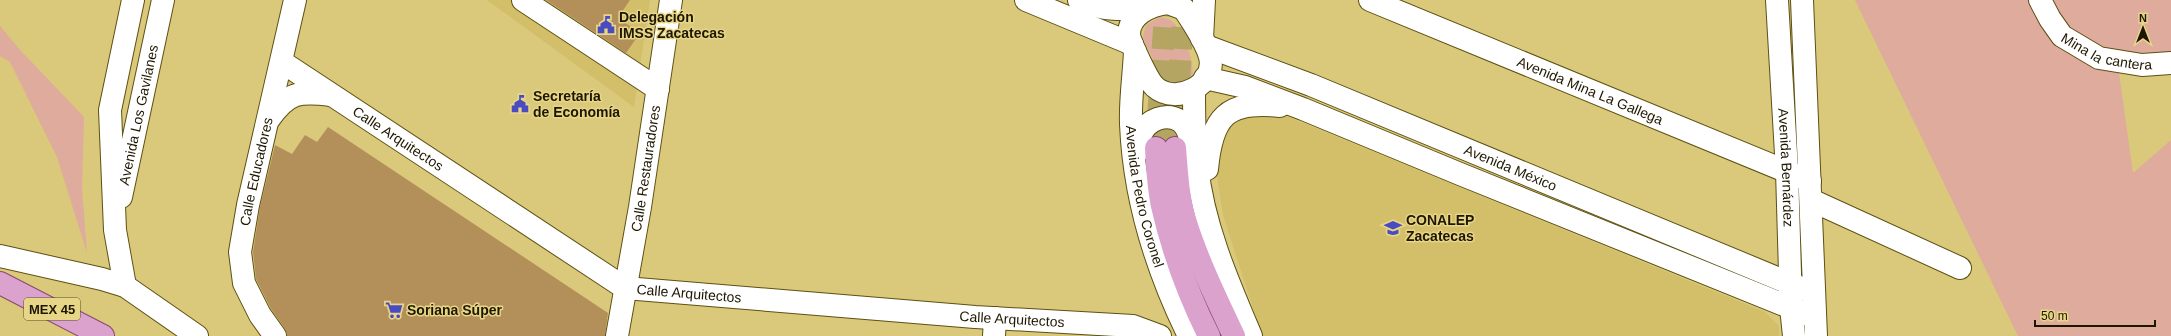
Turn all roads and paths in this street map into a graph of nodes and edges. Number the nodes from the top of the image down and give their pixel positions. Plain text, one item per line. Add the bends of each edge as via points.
1 (133, 0) edge
2 (163, 0) edge
3 (295, 0) edge
4 (523, 0) edge
5 (671, 0) edge
6 (1026, 0) edge
7 (1079, 0) edge
8 (1204, 0) edge
9 (1370, 0) edge
10 (1777, 0) edge
11 (1802, 0) edge
12 (2040, 0) edge
13 (1149, 3) edge
14 (1204, 43) junction
15 (1133, 48) junction
16 (282, 62) junction
17 (2171, 63) edge
18 (1199, 84) junction
19 (658, 90) junction
20 (331, 94) junction
21 (1303, 109) junction
22 (268, 120) junction
23 (1135, 166) junction
24 (1197, 166) junction
25 (1787, 171) junction
26 (1811, 190) junction
27 (1204, 204) junction
28 (115, 230) junction
29 (0, 256) edge
30 (1960, 268) dead end
31 (0, 283) edge
32 (1791, 284) junction
33 (125, 286) junction
34 (624, 288) junction
35 (1813, 293) junction
36 (1791, 307) junction
37 (1815, 326) edge
38 (995, 327) edge
39 (103, 336) edge
40 (197, 336) edge
41 (275, 336) edge
42 (617, 336) edge
43 (1160, 336) edge
44 (1189, 336) edge
45 (1209, 336) edge
46 (1234, 336) edge
47 (1251, 336) edge
48 (1795, 336) edge

1 - 28 street, Avenida Los Gavilanes via 110,110
2 - 28 street, Avenida Los Gavilanes
3 - 16 street, Calle Educadores
4 - 19 street
5 - 19 street, Calle Restauradores
6 - 15 street
7 - 13 street via 1104,9
8 - 14 street
9 - 25 street, Avenida Mina La Gallega
10 - 25 street, Avenida Bernárdez
11 - 26 street, Avenida Bernárdez
12 - 17 street, Mina la cantera via 2062,36 2099,58 2142,65
13 - 14 street via 1168,3 1184,9
13 - 15 street via 1128,30
14 - 18 street via 1210,58 1210,67
14 - 32 street, Avenida México
15 - 18 street via 1154,87 1167,94 1178,94
15 - 23 street, Avenida Pedro Coronel via 1131,123
16 - 20 street, Calle Arquitectos
16 - 22 street, Calle Educadores
18 - 21 street, Avenida México via 1245,87
18 - 24 street
19 - 34 street, Calle Restauradores via 640,207
20 - 22 street via 294,94 279,105
20 - 34 street, Calle Arquitectos
21 - 27 street via 1242,106 1221,118 1209,147
21 - 36 street, Avenida México
22 - 41 street, Calle Educadores via 240,252 244,283 260,315
23 - 24 street via 1141,134 1153,120 1162,118 1176,120 1185,126
23 - 44 street, Avenida Pedro Coronel via 1151,241 1165,282
24 - 27 street
25 - 26 street, Avenida Mina La Gallega
25 - 32 street, Avenida Bernárdez
26 - 30 street, Avenida Mina La Gallega
26 - 35 street, Avenida Bernárdez
27 - 47 street via 1221,261
28 - 33 street, Avenida Los Gavilanes
29 - 33 street
31 - 39 main road, MEX 45
32 - 35 street, Avenida México
32 - 36 street, Avenida Bernárdez
33 - 40 street
34 - 38 street, Calle Arquitectos
34 - 42 street, Calle Restauradores via 621,323
35 - 37 street, Avenida Bernárdez
36 - 37 street, Avenida México
36 - 48 street, Avenida Bernárdez
38 - 43 street, Calle Arquitectos via 1133,326
45 - 46 main road, Avenida Pedro Coronel via 1185,279 1158,186 1165,148 1180,194 1185,220 1206,279

